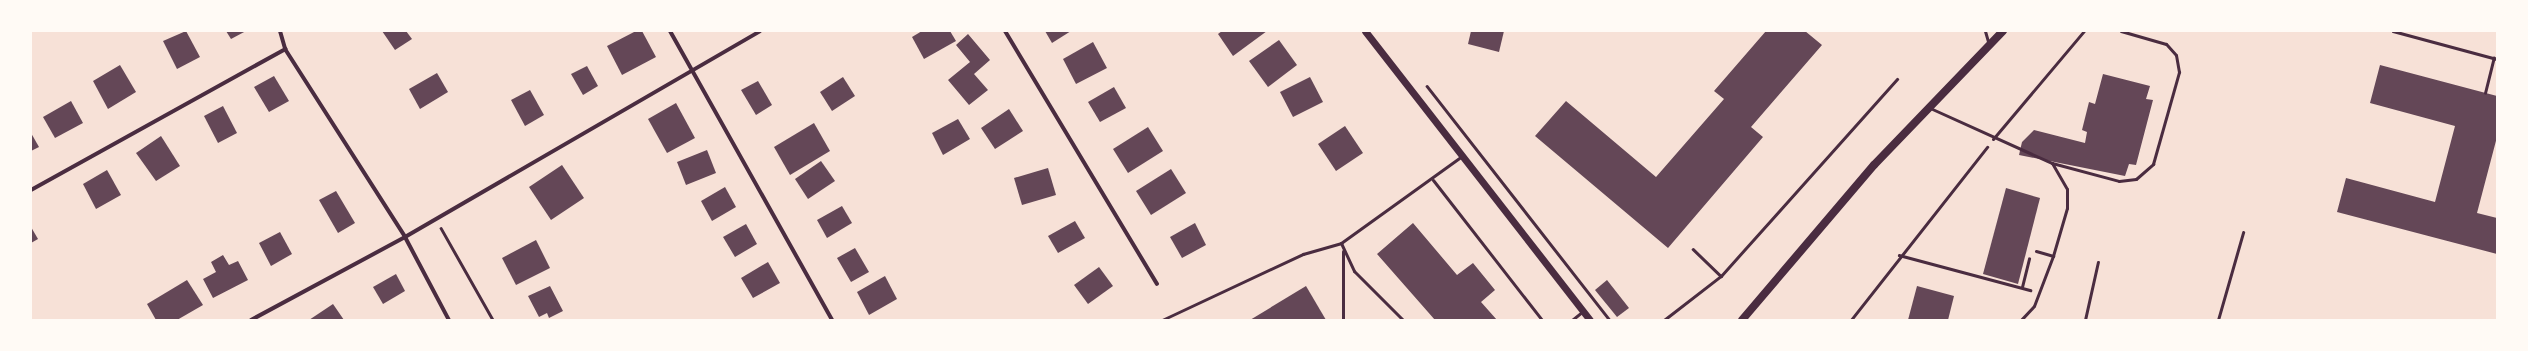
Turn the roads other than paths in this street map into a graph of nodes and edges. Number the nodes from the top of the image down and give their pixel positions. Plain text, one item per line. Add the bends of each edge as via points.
1 (280, 31) edge
2 (670, 31) edge
3 (760, 31) edge
4 (1005, 31) edge
5 (1365, 31) edge
6 (1984, 31) edge
7 (2003, 31) edge
8 (2084, 31) edge
9 (2121, 31) edge
10 (1989, 46) junction
11 (285, 49) junction
12 (691, 68) junction
13 (1930, 108) junction
14 (1993, 139) junction
15 (1463, 155) junction
16 (2052, 163) junction
17 (1433, 180) junction
18 (31, 190) edge
19 (405, 237) junction
20 (1341, 242) junction
21 (1343, 249) junction
22 (2036, 251) dead end
23 (2053, 256) junction
24 (1157, 284) dead end
25 (1583, 311) junction
26 (251, 320) edge
27 (449, 320) edge
28 (832, 320) edge
29 (1162, 320) edge
30 (1343, 320) edge
31 (1403, 320) edge
32 (1542, 320) edge
33 (1572, 320) edge
34 (1590, 320) edge
35 (1742, 320) edge
36 (2021, 320) edge

1 - 11 street
2 - 12 street
3 - 12 street
4 - 24 street
5 - 15 street
6 - 10 lane
7 - 10 main road
8 - 14 lane
9 - 16 lane via 2166,44 2176,55 2179,72 2153,164 2136,179 2119,181
10 - 13 main road
11 - 18 street
11 - 19 street
12 - 19 street via 434,217
12 - 28 street
13 - 14 lane
13 - 35 main road via 1874,165
14 - 16 lane
15 - 17 lane
15 - 25 street
16 - 23 lane via 2067,189 2067,208
17 - 20 lane
17 - 32 lane
19 - 26 street
19 - 27 street
20 - 21 lane
20 - 29 lane via 1303,254
21 - 30 lane
21 - 31 lane via 1354,271
22 - 23 lane
23 - 36 lane via 2034,306
25 - 33 lane
25 - 34 street

